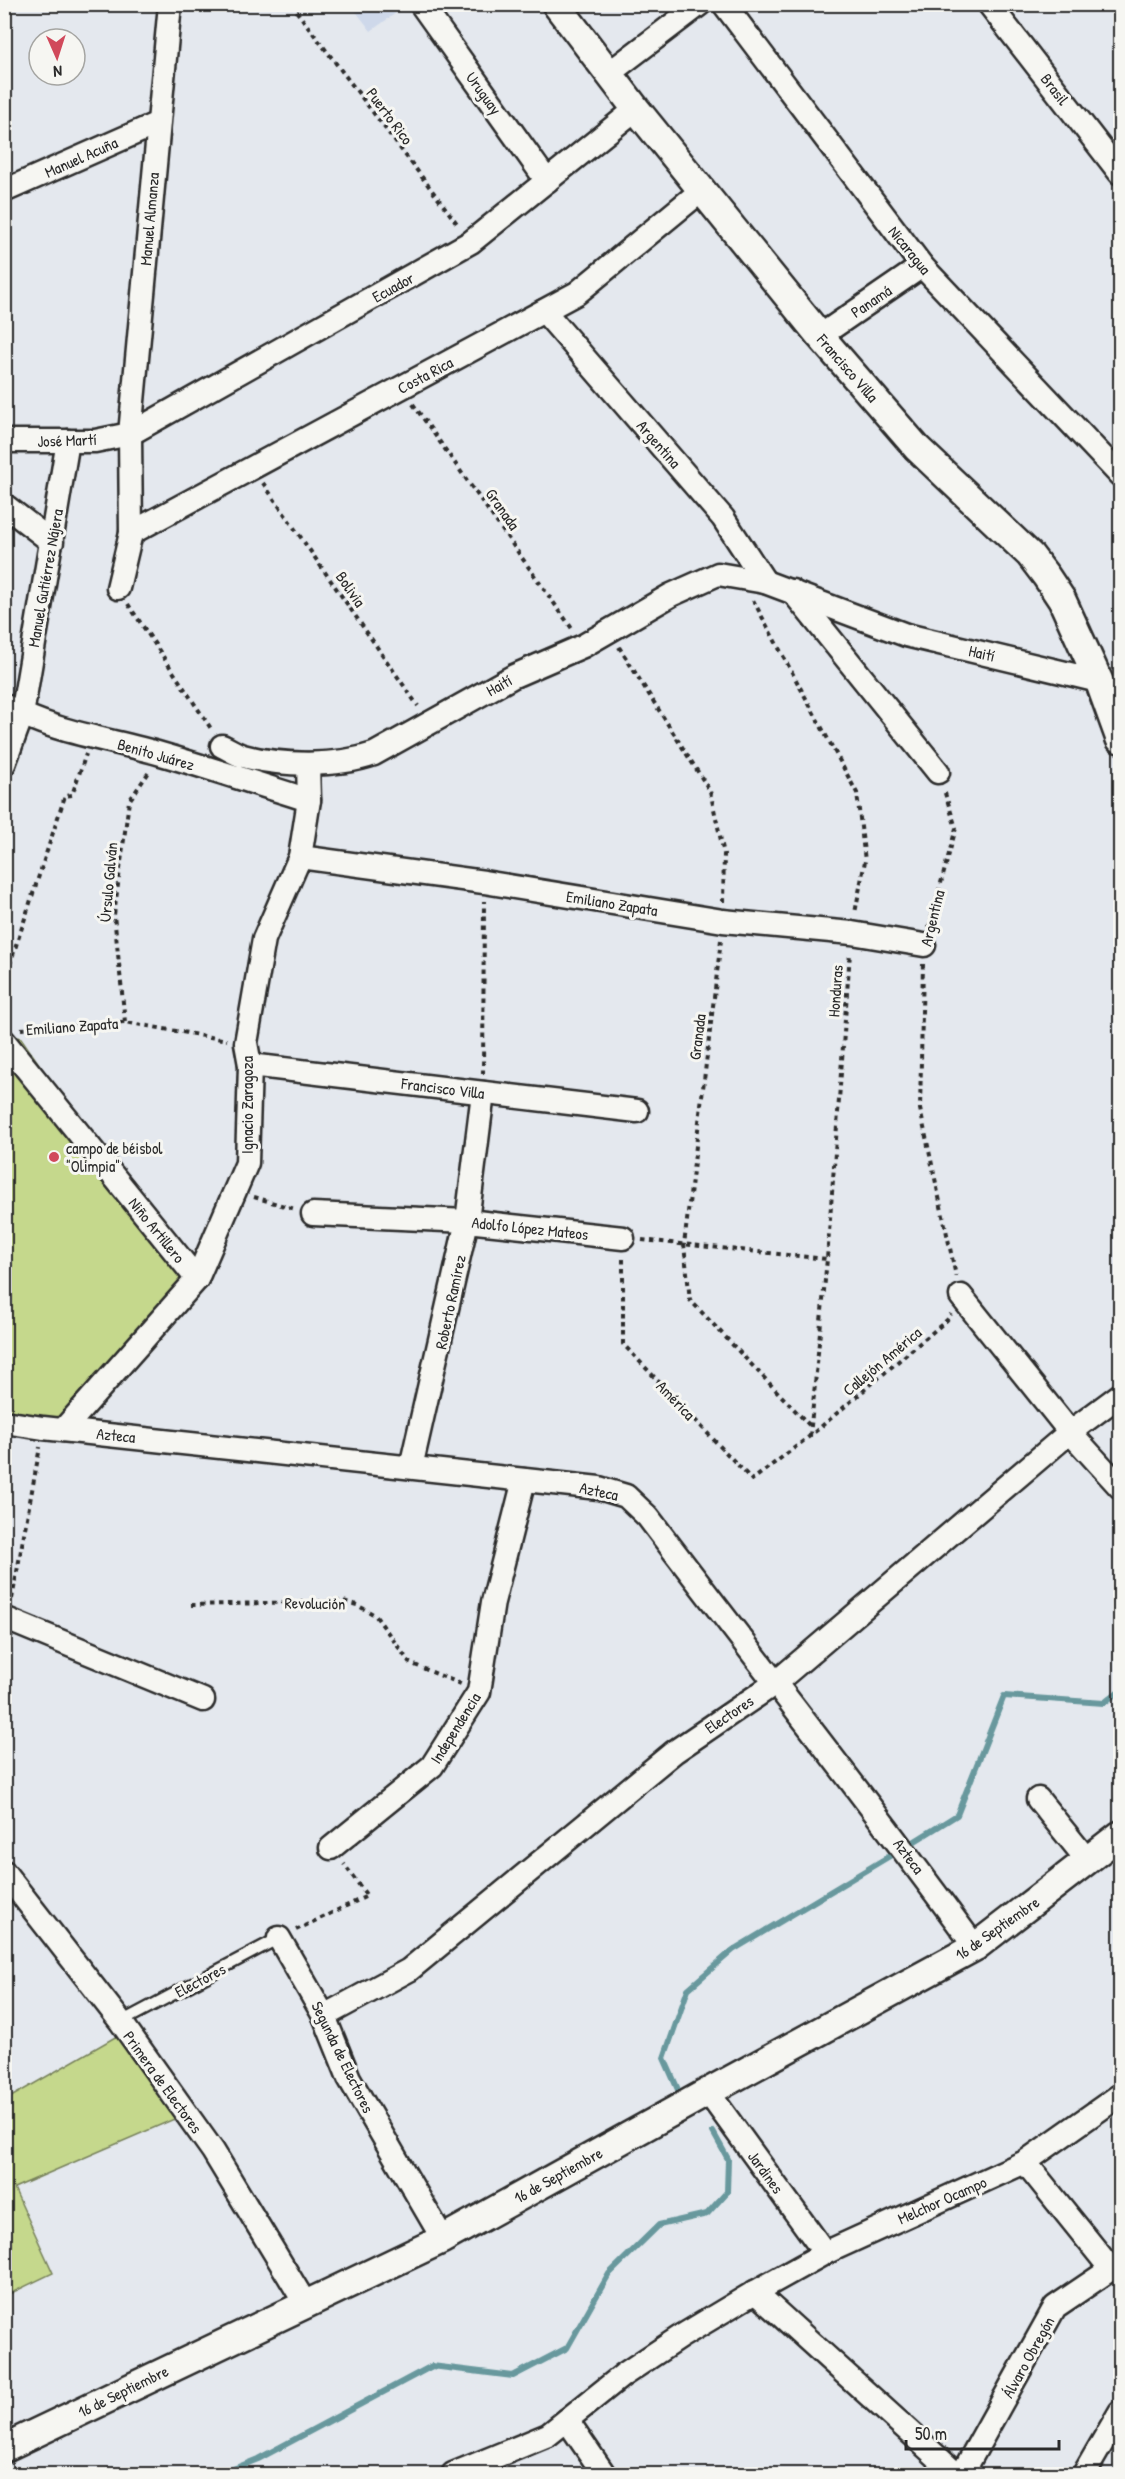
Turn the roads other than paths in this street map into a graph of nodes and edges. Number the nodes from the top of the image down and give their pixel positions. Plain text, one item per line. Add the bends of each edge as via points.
1 (170, 4) edge
2 (421, 4) edge
3 (556, 4) edge
4 (700, 4) edge
5 (724, 4) edge
6 (989, 4) edge
7 (608, 74) junction
8 (636, 109) junction
9 (158, 123) junction
10 (1120, 173) edge
11 (547, 181) junction
12 (702, 190) junction
13 (4, 191) edge
14 (922, 266) junction
15 (544, 311) junction
16 (820, 336) junction
17 (130, 434) junction
18 (4, 441) edge
19 (68, 441) junction
20 (1120, 475) edge
21 (4, 505) edge
22 (131, 532) junction
23 (52, 542) junction
24 (765, 582) junction
25 (118, 588) road end
26 (792, 591) junction
27 (1100, 681) junction
28 (13, 710) edge
29 (1120, 732) edge
30 (222, 746) road end
31 (4, 764) edge
32 (308, 764) junction
33 (938, 772) road end
34 (309, 800) junction
35 (300, 857) junction
36 (924, 945) road end
37 (10, 1035) edge
38 (248, 1054) junction
39 (483, 1093) junction
40 (637, 1111) dead end
41 (313, 1214) road end
42 (467, 1221) junction
43 (622, 1238) road end
44 (197, 1280) junction
45 (961, 1296) road end
46 (1120, 1395) edge
47 (4, 1422) edge
48 (53, 1429) junction
49 (1070, 1432) junction
50 (411, 1467) junction
51 (524, 1480) junction
52 (1120, 1486) edge
53 (6, 1619) edge
54 (774, 1683) junction
55 (203, 1700) dead end
56 (1038, 1799) dead end
57 (1120, 1835) edge
58 (331, 1848) road end
59 (1088, 1861) junction
60 (4, 1872) edge
61 (279, 1938) joint
62 (975, 1947) junction
63 (324, 2016) junction
64 (120, 2022) junction
65 (708, 2092) junction
66 (1120, 2095) edge
67 (1025, 2162) junction
68 (443, 2239) junction
69 (825, 2253) junction
70 (1116, 2266) edge
71 (755, 2292) junction
72 (305, 2303) junction
73 (1120, 2412) edge
74 (567, 2420) junction
75 (4, 2448) edge
76 (453, 2475) edge
77 (604, 2475) edge
78 (956, 2475) edge
79 (962, 2475) edge
80 (1084, 2475) edge

1 - 9 street, Manuel Almanza
2 - 11 street, Uruguay
3 - 7 street, Francisco Villa
4 - 7 street
5 - 14 street, Nicaragua
6 - 10 street, Brasil
7 - 8 street, Francisco Villa
8 - 11 street, Ecuador
8 - 12 street, Francisco Villa
9 - 13 street, Manuel Acuña
9 - 17 street, Manuel Almanza
11 - 17 street, Ecuador via 471,242
12 - 15 street, Costa Rica via 577,293
12 - 16 street, Francisco Villa
14 - 16 street, Panamá
14 - 20 street, Nicaragua
15 - 22 street, Costa Rica
15 - 24 street, Argentina via 723,518
16 - 27 street, Francisco Villa via 917,448 1030,555 1062,600
17 - 19 street, José Martí via 95,441
17 - 22 street
18 - 19 street, José Martí
19 - 23 street, Manuel Gutiérrez Nájera
21 - 23 street
22 - 25 street
23 - 28 street, Manuel Gutiérrez Nájera
24 - 26 street, Haití
24 - 32 street, Haití via 718,574 671,595 584,646 514,676 374,754 358,760
26 - 27 street, Haití via 906,635
26 - 33 street
27 - 29 street, Francisco Villa
28 - 31 street, Manuel Gutiérrez Nájera
28 - 34 street, Benito Juárez
30 - 32 street, Haití via 242,756
32 - 34 street, Ignacio Zaragoza
34 - 35 street, Ignacio Zaragoza
35 - 36 street, Emiliano Zapata via 723,921 852,933
35 - 38 street, Ignacio Zaragoza via 264,939
37 - 44 street, Niño Artillero
38 - 39 street, Francisco Villa
38 - 44 street, Ignacio Zaragoza via 247,1163
39 - 40 street, Francisco Villa
39 - 42 street, Roberto Ramírez
41 - 42 street, Adolfo López Mateos
42 - 43 street, Adolfo López Mateos
42 - 50 street, Roberto Ramírez
44 - 48 street, Ignacio Zaragoza
45 - 49 street
46 - 49 street, Electores
47 - 48 street, Azteca
48 - 50 street, Azteca
49 - 52 street
49 - 54 street, Electores
50 - 51 street, Azteca
51 - 54 street, Azteca via 599,1488 626,1496 648,1517
51 - 58 street, Independencia via 493,1602 479,1692 432,1766
53 - 55 street
54 - 62 street, Azteca via 886,1825
54 - 63 street, Electores via 674,1752 409,1970
56 - 59 street
57 - 59 street, 16 de Septiembre
59 - 62 street, 16 de Septiembre
60 - 64 street, Primera de Electores
61 - 63 street, Segunda de Electores
61 - 64 lane, Electores
62 - 65 street, 16 de Septiembre
63 - 68 street, Segunda de Electores via 350,2078
64 - 72 street, Primera de Electores via 213,2151
65 - 68 street, 16 de Septiembre
65 - 69 street, Jardines
66 - 67 street, Melchor Ocampo
67 - 69 street, Melchor Ocampo
67 - 70 street
68 - 72 street, 16 de Septiembre
69 - 71 street, Melchor Ocampo
70 - 79 street, Álvaro Obregón via 1055,2307
71 - 74 street, Melchor Ocampo via 622,2375
71 - 78 street
72 - 75 street, 16 de Septiembre
73 - 80 street
74 - 76 street, Melchor Ocampo via 548,2435
74 - 77 street

